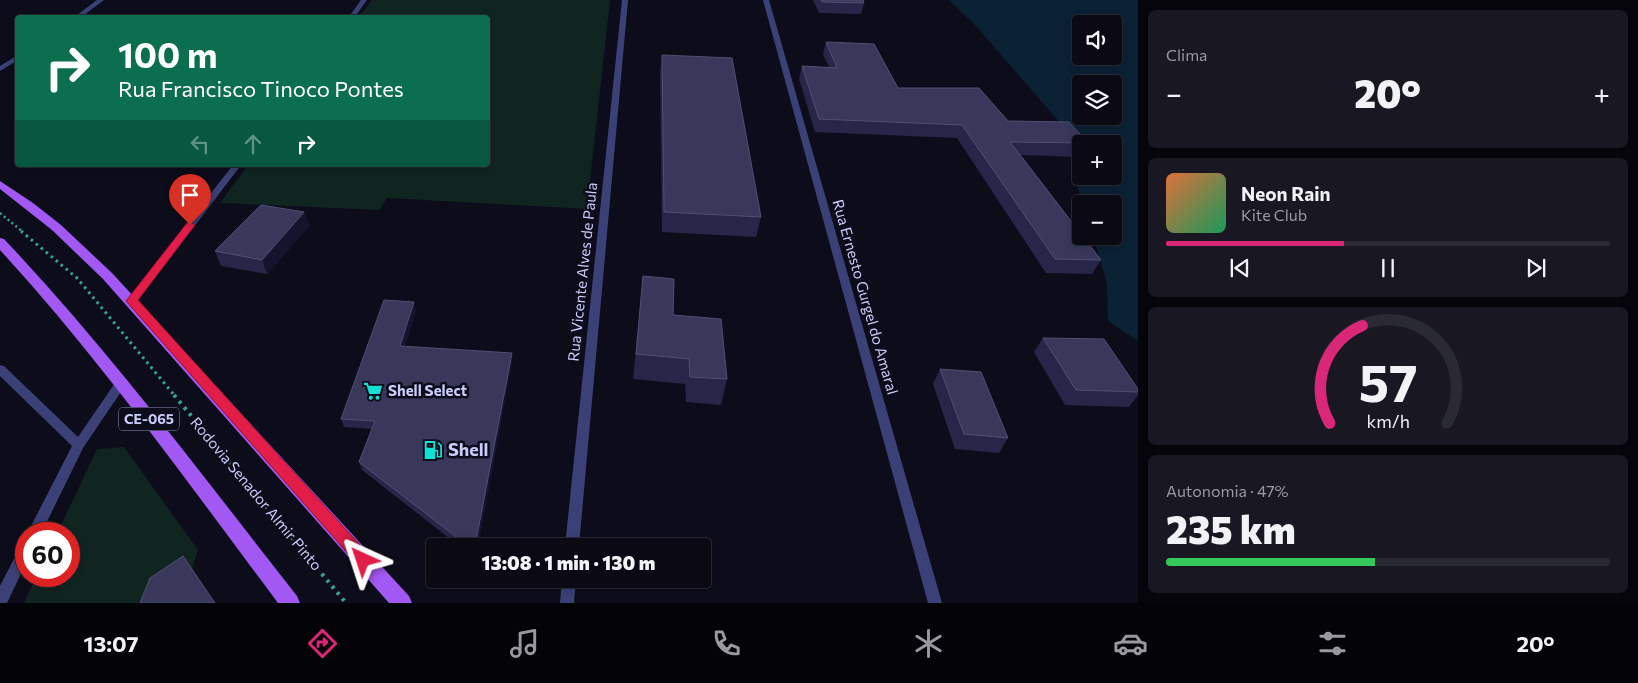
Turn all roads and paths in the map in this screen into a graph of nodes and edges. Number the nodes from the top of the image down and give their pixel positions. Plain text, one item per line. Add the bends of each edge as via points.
1 (101, 0) edge
2 (364, 0) edge
3 (625, 0) edge
4 (766, 0) edge
5 (80, 15) edge
6 (353, 15) edge
7 (15, 59) edge
8 (0, 70) edge
9 (235, 167) edge
10 (0, 184) edge
11 (0, 213) edge
12 (0, 242) edge
13 (132, 301) junction
14 (0, 369) edge
15 (121, 383) junction
16 (79, 445) junction
17 (40, 522) edge
18 (573, 538) edge
19 (15, 571) edge
20 (568, 588) edge
21 (0, 601) edge
22 (290, 603) edge
23 (346, 603) edge
24 (402, 603) edge
25 (566, 603) edge
26 (935, 603) edge

1 - 5 street
2 - 6 street
3 - 18 street, Rua Vicente Alves de Paula
4 - 26 street, Rua Ernesto Gurgel do Amaral
7 - 8 street
9 - 13 street
10 - 13 main road via 34,207 76,244
11 - 23 path, Rodovia Senador Almir Pinto / CE-065 via 77,278
12 - 15 main road, CE-065
13 - 24 main road
14 - 16 street
15 - 16 street
15 - 22 main road, CE-065
16 - 17 street
19 - 21 street
20 - 25 street

